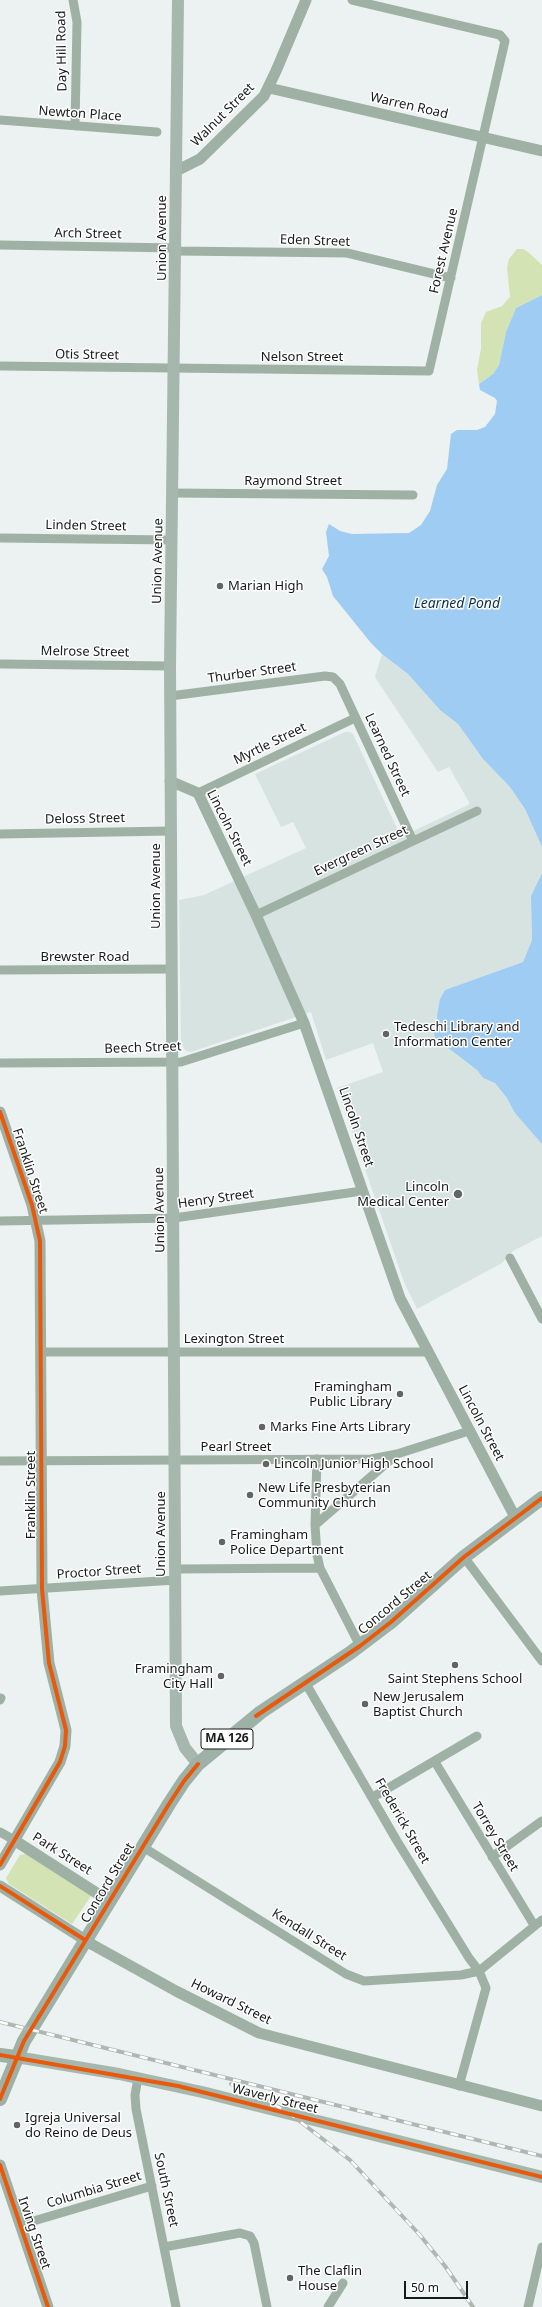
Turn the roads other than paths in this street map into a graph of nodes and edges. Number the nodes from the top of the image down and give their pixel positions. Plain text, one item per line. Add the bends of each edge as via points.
1 (73, 0) edge
2 (178, 0) edge
3 (306, 0) edge
4 (352, 0) edge
5 (269, 88) junction
6 (0, 120) edge
7 (75, 126) junction
8 (157, 132) dead end
9 (484, 138) junction
10 (542, 151) edge
11 (176, 171) junction
12 (0, 245) edge
13 (176, 249) junction
14 (451, 278) junction
15 (0, 366) edge
16 (174, 369) junction
17 (429, 371) joint
18 (172, 493) junction
19 (413, 495) dead end
20 (0, 538) edge
21 (172, 540) junction
22 (0, 664) edge
23 (170, 666) junction
24 (337, 680) joint
25 (170, 696) junction
26 (355, 718) junction
27 (170, 781) junction
28 (198, 793) junction
29 (477, 811) dead end
30 (170, 831) junction
31 (0, 834) edge
32 (413, 841) junction
33 (256, 915) junction
34 (170, 969) junction
35 (0, 970) edge
36 (304, 1023) junction
37 (172, 1062) junction
38 (0, 1063) edge
39 (0, 1112) edge
40 (362, 1191) junction
41 (174, 1218) junction
42 (36, 1220) junction
43 (0, 1221) edge
44 (510, 1258) dead end
45 (542, 1319) edge
46 (41, 1352) junction
47 (175, 1352) junction
48 (427, 1352) junction
49 (469, 1431) junction
50 (397, 1454) junction
51 (316, 1459) junction
52 (175, 1460) junction
53 (0, 1461) edge
54 (41, 1461) junction
55 (542, 1498) edge
56 (515, 1517) junction
57 (315, 1525) junction
58 (464, 1557) junction
59 (320, 1568) junction
60 (176, 1574) junction
61 (42, 1589) junction
62 (0, 1591) edge
63 (360, 1646) junction
64 (542, 1661) edge
65 (305, 1682) junction
66 (477, 1736) dead end
67 (435, 1762) junction
68 (198, 1764) junction
69 (373, 1797) junction
70 (542, 1821) edge
71 (0, 1832) edge
72 (14, 1840) junction
73 (142, 1846) junction
74 (492, 1857) junction
75 (0, 1865) edge
76 (1, 1888) edge
77 (109, 1901) junction
78 (542, 1920) edge
79 (534, 1926) junction
80 (85, 1940) junction
81 (480, 1971) junction
82 (0, 2055) edge
83 (16, 2057) junction
84 (138, 2078) junction
85 (459, 2086) junction
86 (0, 2099) edge
87 (542, 2106) edge
88 (0, 2165) edge
89 (542, 2177) edge
90 (152, 2186) junction
91 (20, 2225) junction
92 (164, 2247) junction
93 (542, 2247) edge
94 (343, 2283) dead end
95 (48, 2307) edge
96 (176, 2307) edge
97 (267, 2307) edge
98 (328, 2307) edge
99 (528, 2307) edge

1 - 7 street, Day Hill Road via 78,32
2 - 11 main road, Union Avenue
3 - 5 street, Walnut Street
4 - 9 street, Forest Avenue via 504,38 504,51
5 - 9 street, Warren Road
5 - 11 street, Walnut Street via 257,104 200,159
6 - 7 street, Newton Place
7 - 8 street, Newton Place
9 - 10 street, Warren Road
9 - 14 street, Forest Avenue
11 - 13 main road, Union Avenue
12 - 13 street, Arch Street
13 - 14 street, Eden Street via 346,253
13 - 16 main road, Union Avenue
14 - 17 street, Forest Avenue
15 - 16 street, Otis Street
16 - 17 street, Nelson Street
16 - 18 main road, Union Avenue
18 - 19 street, Raymond Street
18 - 21 main road, Union Avenue
20 - 21 street, Linden Street
21 - 23 main road, Union Avenue
22 - 23 street, Melrose Street
23 - 25 main road, Union Avenue
24 - 25 street, Thurber Street via 325,676
24 - 26 street, Learned Street
25 - 27 main road, Union Avenue
26 - 28 street, Myrtle Street
26 - 32 street, Learned Street
27 - 28 street, Lincoln Street
27 - 30 main road, Union Avenue
28 - 33 street, Lincoln Street
29 - 32 street, Evergreen Street
30 - 31 street, Deloss Street
30 - 34 main road, Union Avenue
32 - 33 street, Evergreen Street
33 - 36 street, Lincoln Street
34 - 35 street, Brewster Road
34 - 37 main road, Union Avenue
36 - 37 street, Beech Street via 191,1059
36 - 40 street, Lincoln Street
37 - 38 street, Beech Street
37 - 41 main road, Union Avenue
39 - 42 street, Franklin Street
40 - 41 street, Henry Street
40 - 48 street, Lincoln Street via 394,1283
41 - 42 street, Henry Street
41 - 47 main road, Union Avenue
42 - 43 street, Henry Street
42 - 46 street, Franklin Street via 40,1241
44 - 45 street
46 - 47 street, Lexington Street
46 - 54 street, Franklin Street
47 - 48 street, Lexington Street
47 - 52 main road, Union Avenue
48 - 49 street, Lincoln Street
49 - 50 street, Pearl Street
49 - 56 street, Lincoln Street
50 - 51 street, Pearl Street via 371,1459
50 - 57 street
51 - 52 street, Pearl Street
51 - 57 street
52 - 54 street, Pearl Street
52 - 60 main road, Union Avenue
53 - 54 street, Pearl Street
54 - 61 street, Franklin Street
55 - 56 main road, Concord Street / MA 126
56 - 58 main road, Concord Street / MA 126
57 - 59 street
58 - 63 main road, Concord Street / MA 126
58 - 64 street
59 - 60 street, Proctor Street via 264,1568
59 - 63 street
60 - 61 street, Proctor Street
60 - 68 main road, Union Avenue via 176,1726 184,1748
61 - 62 street, Proctor Street
61 - 72 street, Franklin Street via 48,1652 64,1719 65,1746 56,1772
63 - 65 main road, Concord Street / MA 126
65 - 68 main road, Concord Street / MA 126 via 261,1712
65 - 69 street, Frederick Street
66 - 67 street
67 - 69 street
67 - 74 street, Torrey Street
68 - 73 main road, Concord Street / MA 126
69 - 81 street, Frederick Street via 469,1958
70 - 74 street
71 - 72 street, Park Street
72 - 75 street, Franklin Street
72 - 77 street, Park Street
73 - 77 main road, Concord Street / MA 126
73 - 81 street, Kendall Street via 356,1979 373,1982 461,1975
74 - 79 street, Torrey Street
76 - 80 street, Howard Street
77 - 80 main road, Concord Street / MA 126
78 - 79 street
79 - 81 street
80 - 83 main road, Concord Street / MA 126
80 - 85 street, Howard Street via 176,1991 259,2033
81 - 85 street via 486,1988
82 - 83 main road, Waverly Street
83 - 84 main road, Waverly Street
83 - 86 main road, MA 126
84 - 89 main road, Waverly Street
84 - 90 street, South Street via 136,2109
85 - 87 street, Howard Street
88 - 91 street, Irving Street
90 - 91 street, Columbia Street
90 - 92 street, South Street
91 - 95 street, Irving Street
92 - 96 street, South Street
92 - 97 street via 240,2233 248,2234 254,2243
93 - 99 street
94 - 98 street

